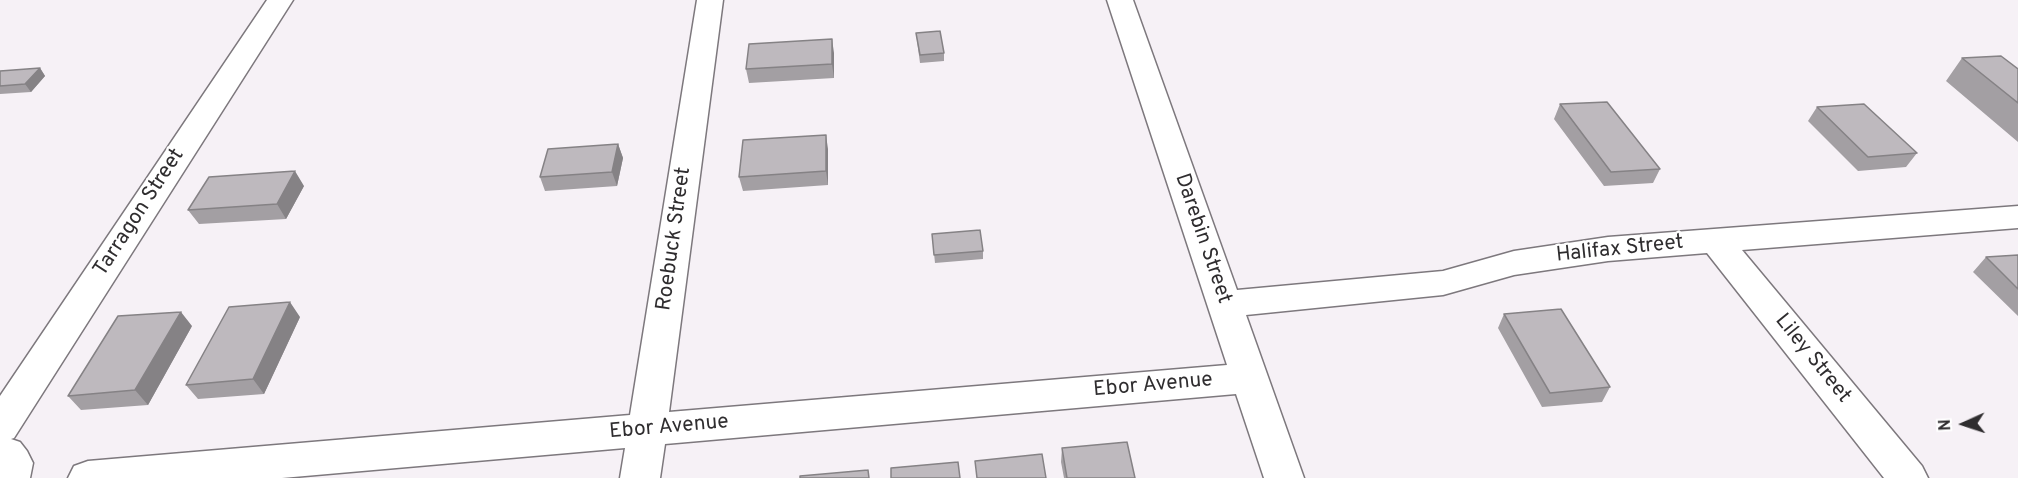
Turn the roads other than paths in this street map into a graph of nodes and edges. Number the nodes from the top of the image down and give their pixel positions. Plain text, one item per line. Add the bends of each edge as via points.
1 (280, 0) edge
2 (710, 0) edge
3 (1120, 0) edge
4 (2018, 217) edge
5 (1716, 241) junction
6 (1224, 304) junction
7 (1250, 378) junction
8 (0, 427) edge
9 (647, 430) junction
10 (0, 453) edge
11 (10, 478) edge
12 (88, 478) edge
13 (640, 478) edge
14 (1284, 478) edge
15 (1908, 478) edge

1 - 8 street, Tarragon Street
2 - 9 street, Roebuck Street
3 - 6 street, Darebin Street
4 - 5 street, Halifax Street
5 - 6 street, Halifax Street via 1608,249 1514,263 1443,283
5 - 15 street, Liley Street
6 - 7 street, Darebin Street
7 - 9 street, Ebor Avenue
7 - 14 street, Darebin Street
9 - 12 street, Ebor Avenue
9 - 13 street, Roebuck Street
10 - 11 street via 13,463

